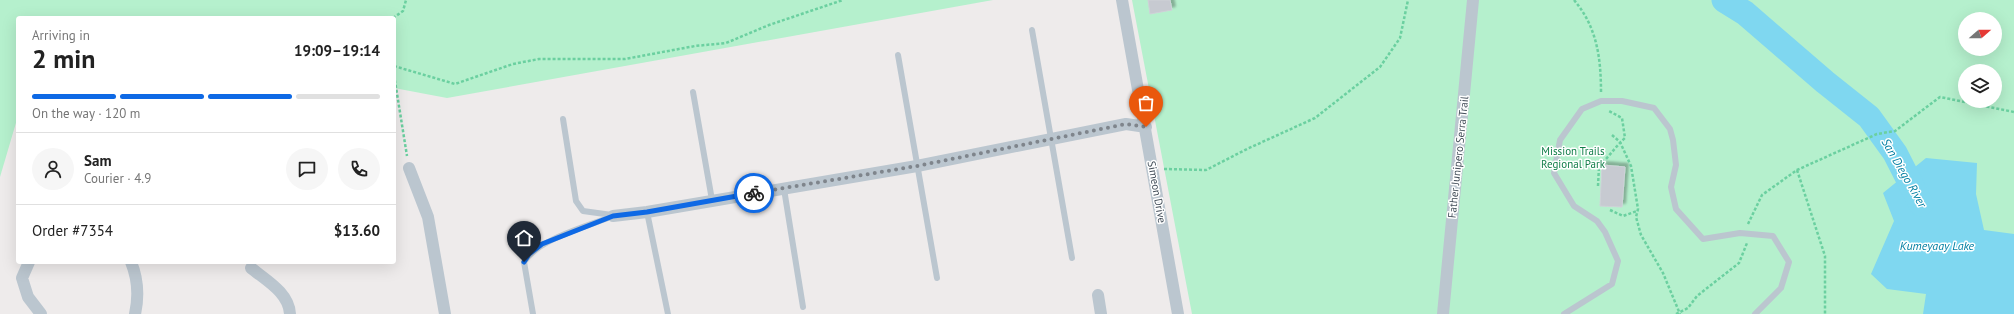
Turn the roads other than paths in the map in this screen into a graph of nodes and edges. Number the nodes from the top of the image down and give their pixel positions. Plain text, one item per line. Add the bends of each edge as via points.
1 (1122, 0) edge
2 (1473, 0) edge
3 (1032, 30) dead end
4 (898, 55) dead end
5 (693, 92) dead end
6 (563, 119) dead end
7 (1146, 127) junction
8 (1051, 138) junction
9 (917, 166) junction
10 (409, 168) road end
11 (784, 189) junction
12 (712, 200) junction
13 (647, 212) junction
14 (613, 216) junction
15 (1072, 258) dead end
16 (28, 264) edge
17 (132, 264) edge
18 (252, 268) dead end
19 (937, 278) dead end
20 (1098, 295) dead end
21 (803, 307) dead end
22 (41, 314) edge
23 (135, 314) edge
24 (290, 314) edge
25 (445, 314) edge
26 (533, 314) edge
27 (668, 314) edge
28 (1101, 314) edge
29 (1178, 314) edge
30 (1443, 314) edge
31 (1564, 314) edge
32 (1755, 314) edge

1 - 7 street, Simeon Drive
2 - 30 street, Father Junipero Serra Trail
3 - 8 lane
4 - 9 lane
5 - 12 lane
6 - 14 lane via 576,201 583,211
7 - 8 street via 1126,124
7 - 29 street, Simeon Drive
8 - 9 street
8 - 15 lane
9 - 11 street
9 - 19 lane
10 - 25 street via 428,217
11 - 12 street
11 - 21 lane
12 - 13 street
13 - 14 street
13 - 27 lane
14 - 26 lane via 542,244 529,254 524,262
16 - 22 street via 22,278 28,297
17 - 23 street via 136,274 138,301
18 - 24 street via 283,295 290,307
20 - 28 street
31 - 32 lane via 1612,284 1618,261 1597,220 1574,206 1554,173 1560,140 1582,109 1601,101 1622,101 1654,108 1670,129 1676,165 1671,187 1676,209 1702,239 1740,233 1774,236 1789,262 1781,288

